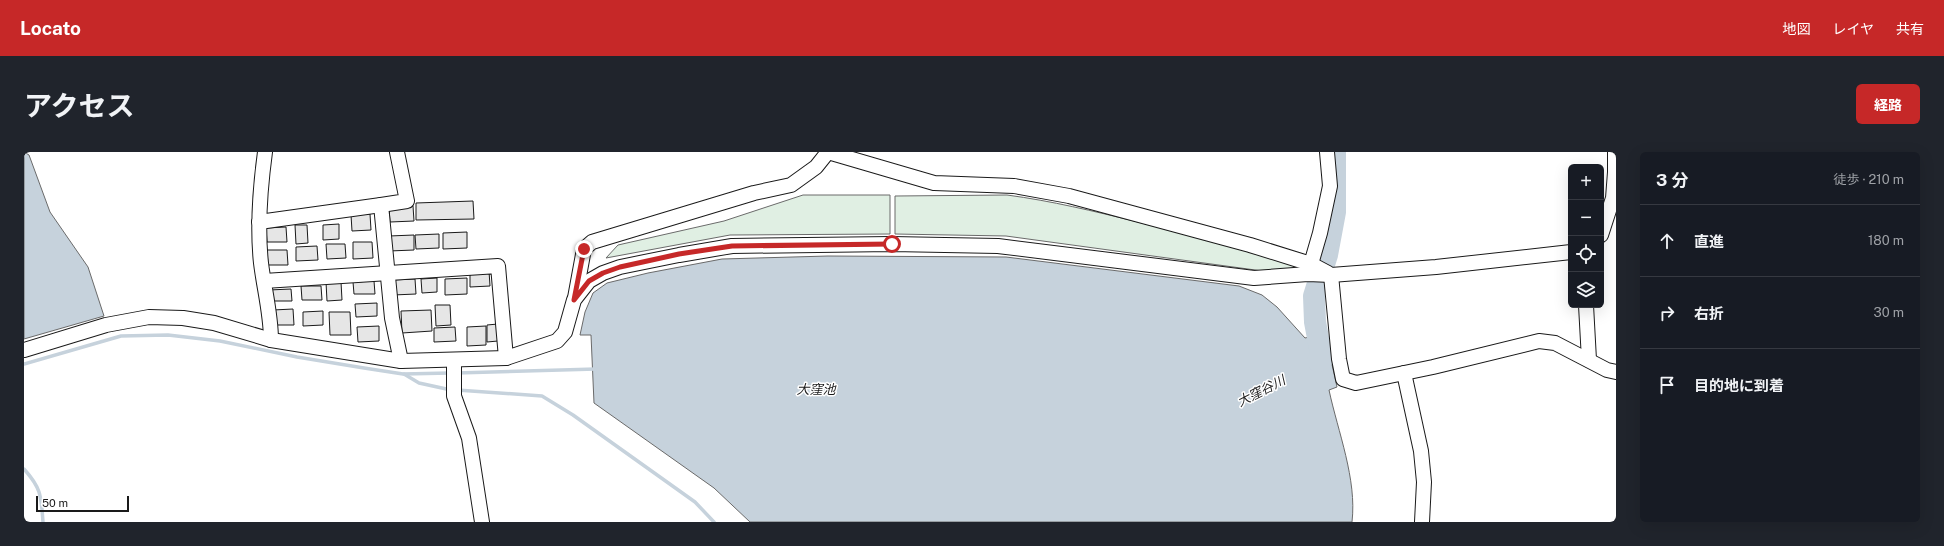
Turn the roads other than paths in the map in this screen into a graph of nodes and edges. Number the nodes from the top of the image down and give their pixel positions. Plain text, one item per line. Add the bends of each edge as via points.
1 (265, 152) edge
2 (397, 152) edge
3 (828, 152) edge
4 (1327, 152) edge
5 (1615, 152) edge
6 (381, 205) junction
7 (259, 222) junction
8 (1604, 226) edge
9 (1568, 252) edge
10 (1321, 271) junction
11 (388, 272) junction
12 (264, 281) junction
13 (574, 300) junction
14 (1586, 308) edge
15 (271, 340) junction
16 (24, 350) edge
17 (506, 358) junction
18 (1589, 360) junction
19 (401, 361) junction
20 (454, 363) junction
21 (1616, 372) edge
22 (1404, 373) junction
23 (482, 522) edge
24 (1422, 522) edge

1 - 7 street
2 - 6 street via 407,201
3 - 10 street via 934,183 1014,186 1069,196 1250,245
3 - 13 street via 816,167 790,185 754,193 592,242 584,249
4 - 10 street via 1330,186 1320,233
5 - 8 street via 1613,198
6 - 7 street
6 - 11 street
7 - 12 street
9 - 10 street via 1436,266
10 - 13 street via 1254,278 998,246 732,246 620,267 589,281
10 - 22 street via 1343,379 1356,383
11 - 12 street
11 - 17 street via 498,266
11 - 19 street via 392,318
12 - 15 street
13 - 17 street via 565,332 557,341
14 - 18 street
15 - 16 street via 214,323 183,318 149,317 106,325
15 - 19 street
17 - 20 street
18 - 21 street
18 - 22 street via 1555,343 1539,341
19 - 20 street
20 - 23 street via 454,389 469,438
22 - 24 street via 1421,451 1424,482

